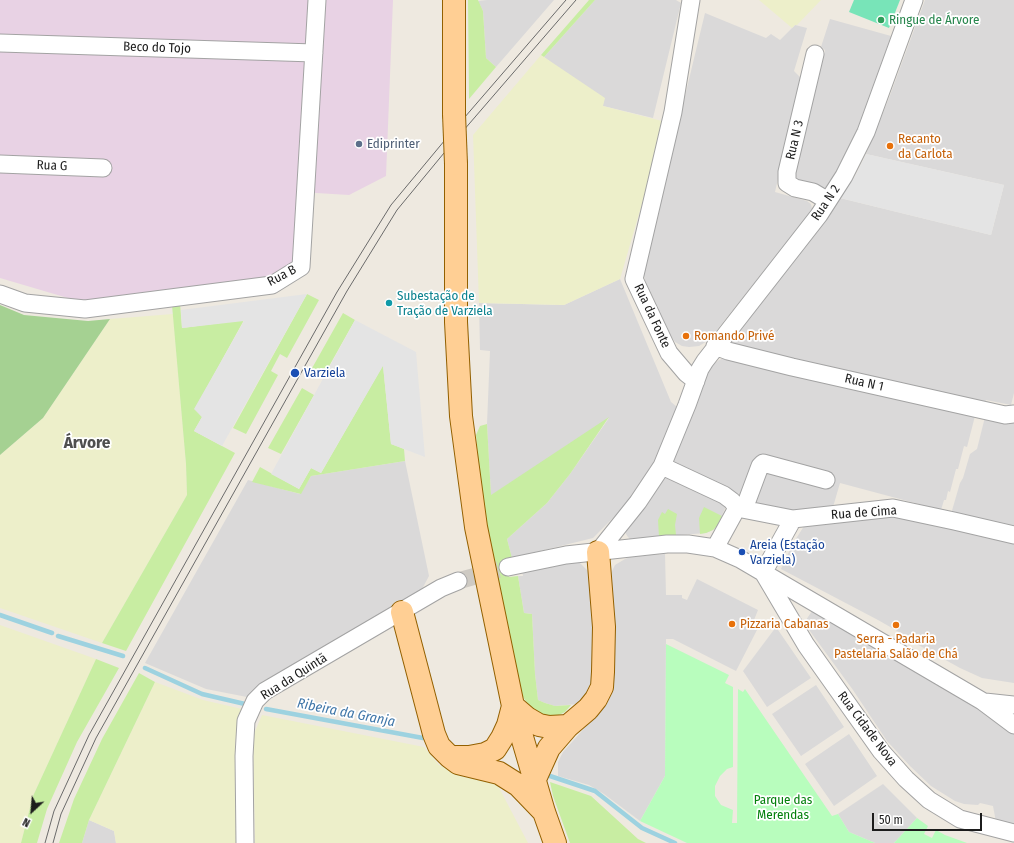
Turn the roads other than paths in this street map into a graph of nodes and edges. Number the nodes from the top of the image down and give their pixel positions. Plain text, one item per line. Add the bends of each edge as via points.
1 (317, 0) edge
2 (454, 0) edge
3 (691, 0) edge
4 (914, 0) edge
5 (0, 43) edge
6 (314, 53) junction
7 (815, 54) dead end
8 (0, 164) edge
9 (103, 168) dead end
10 (828, 201) junction
11 (0, 294) edge
12 (715, 346) junction
13 (696, 381) junction
14 (1014, 414) edge
15 (662, 466) junction
16 (826, 480) dead end
17 (740, 508) junction
18 (793, 519) junction
19 (1014, 535) edge
20 (716, 548) junction
21 (598, 552) junction
22 (508, 568) tunnel mouth
23 (763, 573) junction
24 (458, 581) tunnel mouth
25 (402, 612) junction
26 (982, 701) junction
27 (1014, 705) edge
28 (513, 706) junction
29 (1014, 725) edge
30 (568, 726) junction
31 (450, 757) junction
32 (535, 779) junction
33 (544, 812) junction
34 (1014, 833) edge
35 (245, 843) edge
36 (555, 843) edge

1 - 6 street, Rua B
2 - 28 main road, bridge via 456,322 461,416 476,528
3 - 13 street, Rua da Fonte via 673,112 634,279 669,353
4 - 10 street, Rua N 2 via 866,132
5 - 6 street, Beco do Tojo
6 - 11 street, Rua B via 301,267 272,285 85,309 25,303
7 - 10 street, Rua N 3 via 787,172 787,183 795,188 813,192
8 - 9 street, Rua G
10 - 12 street, Rua N 2
12 - 13 street, Rua N 2 via 700,368
12 - 14 street, Rua N 1 via 1005,415
13 - 15 street
15 - 17 street via 724,495
15 - 21 street via 638,502
16 - 17 street via 763,463
17 - 18 street, Rua de Cima
17 - 20 street
18 - 19 street, Rua de Cima via 893,508
18 - 23 street
20 - 21 street via 667,544
20 - 23 street
21 - 22 street via 566,555
21 - 30 main road via 604,627 602,686 592,704
23 - 26 street
23 - 34 street, Rua Cidade Nova via 806,645 881,751 906,779 929,800 960,819
24 - 25 street, Rua da Quintã
25 - 31 main road via 434,734 439,746
25 - 35 street, Rua da Quintã via 265,691 255,701 246,721
26 - 27 street
26 - 29 street
28 - 30 main road via 539,725
28 - 31 main road via 508,725 495,749 469,757
28 - 32 main road
30 - 32 main road via 549,748
31 - 33 main road via 466,766 499,774 518,785
32 - 33 main road
33 - 36 main road

